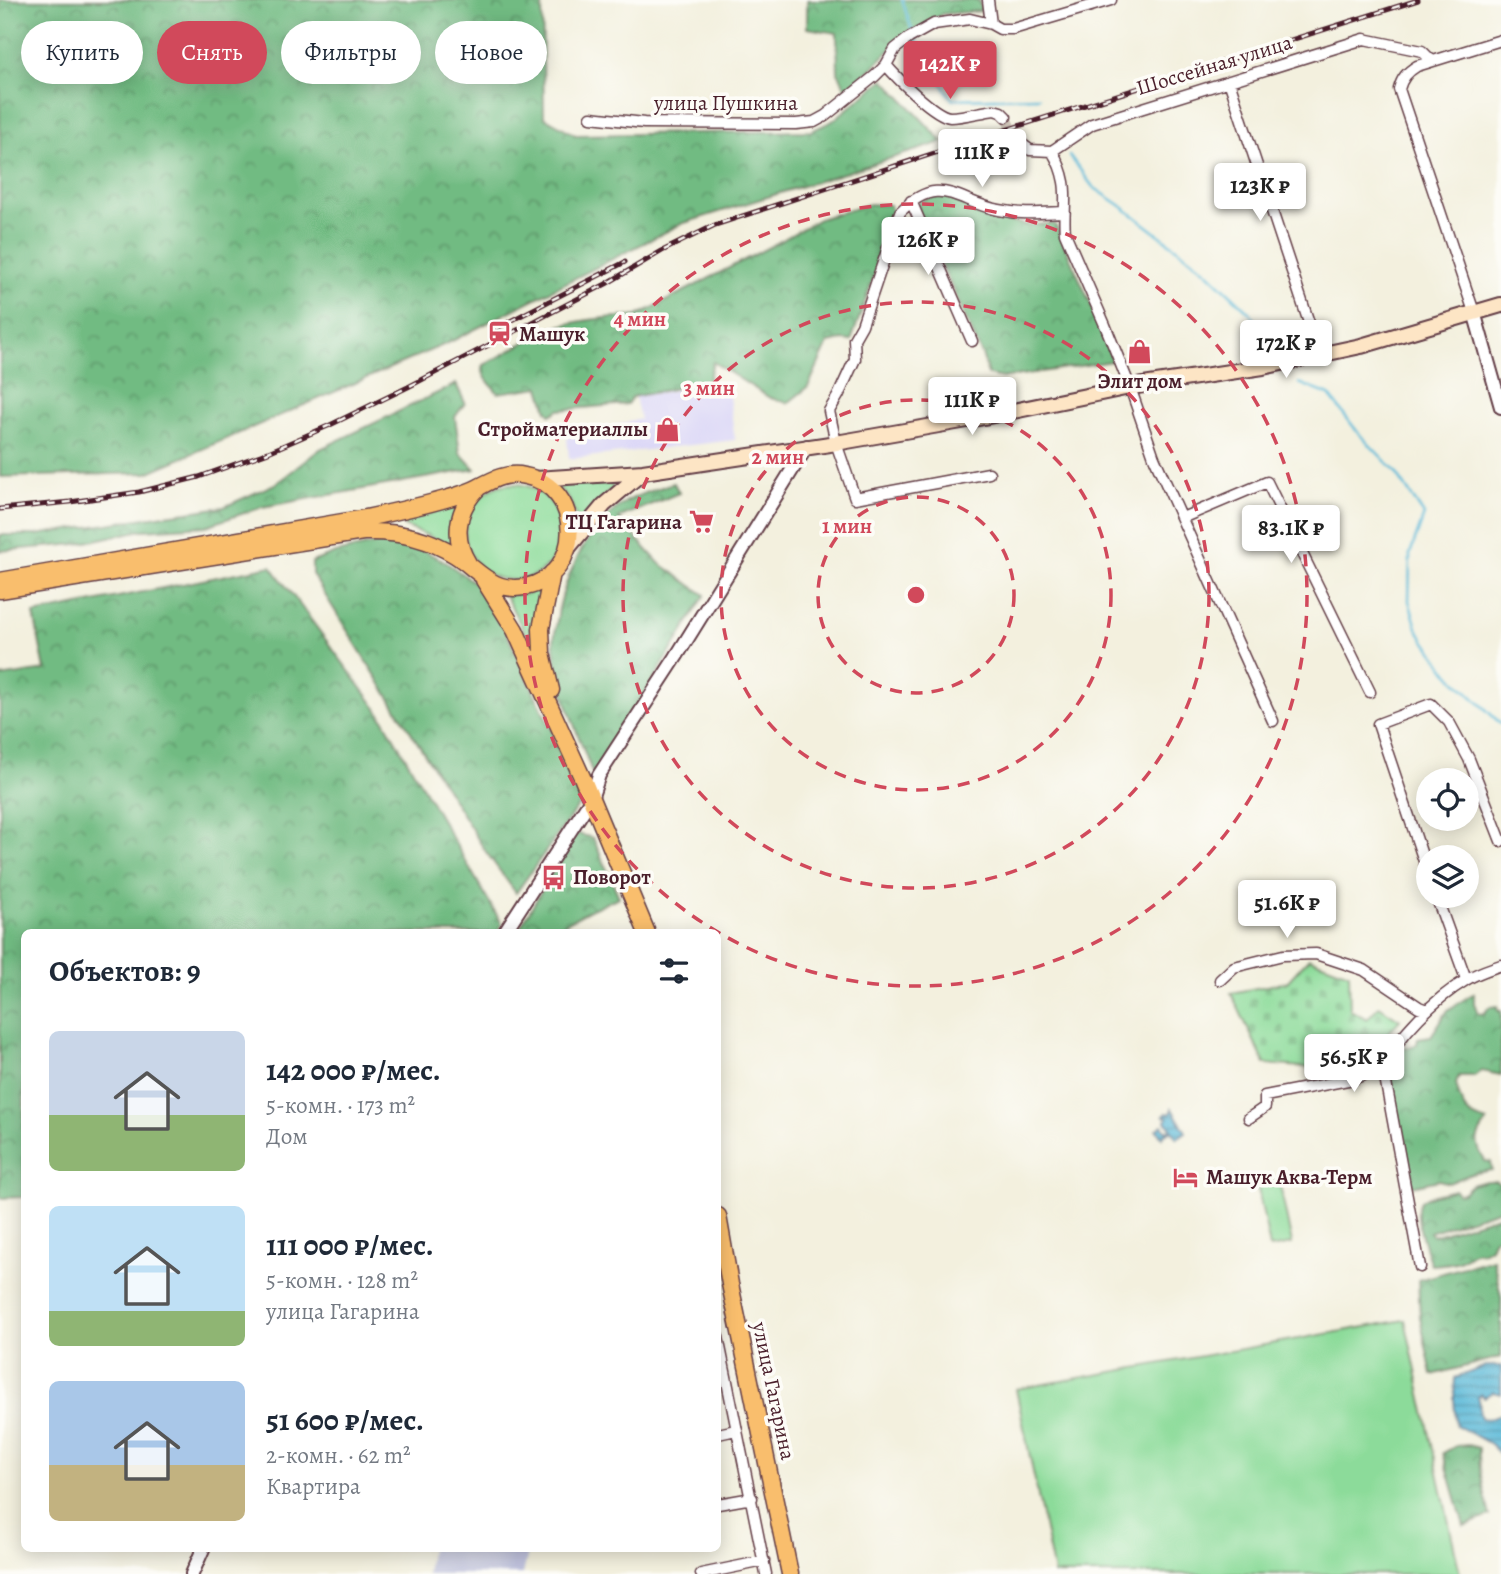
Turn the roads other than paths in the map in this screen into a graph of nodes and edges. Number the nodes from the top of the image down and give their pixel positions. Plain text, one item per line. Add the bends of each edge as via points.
1 (988, 0) edge
2 (1111, 0) edge
3 (991, 24) junction
4 (1501, 40) edge
5 (1431, 60) junction
6 (886, 65) junction
7 (1229, 80) junction
8 (591, 117) dead end
9 (1006, 117) dead end
10 (1015, 139) dead end
11 (1052, 151) junction
12 (911, 201) junction
13 (1063, 212) junction
14 (1501, 305) edge
15 (1474, 312) junction
16 (972, 341) dead end
17 (1320, 356) junction
18 (1130, 387) junction
19 (1501, 407) edge
20 (836, 443) junction
21 (807, 446) junction
22 (643, 472) junction
23 (989, 473) dead end
24 (536, 479) junction
25 (479, 487) junction
26 (1182, 518) junction
27 (568, 548) junction
28 (552, 573) junction
29 (478, 574) junction
30 (0, 581) edge
31 (0, 590) edge
32 (1370, 692) dead end
33 (1273, 721) dead end
34 (565, 740) junction
35 (591, 799) junction
36 (1501, 841) edge
37 (1419, 845) edge
38 (1440, 908) edge
39 (507, 929) edge
40 (645, 929) edge
41 (1501, 965) edge
42 (1466, 979) junction
43 (1220, 980) dead end
44 (1427, 1010) junction
45 (1384, 1067) junction
46 (1249, 1118) dead end
47 (721, 1250) edge
48 (1420, 1267) dead end
49 (724, 1285) edge
50 (721, 1363) edge
51 (736, 1430) junction
52 (721, 1433) edge
53 (752, 1498) junction
54 (721, 1503) edge
55 (202, 1552) edge
56 (764, 1561) junction
57 (192, 1574) edge
58 (701, 1574) edge
59 (766, 1574) edge
60 (790, 1574) edge

1 - 3 street
2 - 3 street, улица Пушкина via 1013,29
3 - 6 street, улица Пушкина via 971,19 934,24 895,49
4 - 5 street
5 - 7 street, Шоссейная улица via 1422,51 1364,39
5 - 15 street via 1409,71 1399,89
6 - 8 street, улица Пушкина via 814,122 645,123
6 - 9 street via 941,114 948,117 994,110
7 - 11 street, Шоссейная улица via 1092,124
7 - 17 street
10 - 11 street via 1030,150
11 - 13 street via 1065,184
12 - 13 street via 939,190 1021,215
12 - 16 street
12 - 20 street via 900,212 854,339 855,359 829,411
13 - 18 street via 1065,233
14 - 15 main road
15 - 17 main road
15 - 19 street
17 - 18 main road
18 - 20 main road
18 - 26 street via 1154,457
20 - 21 main road
20 - 23 street via 855,498
21 - 22 main road
21 - 35 street via 599,775
22 - 24 main road
22 - 27 main road via 604,505
24 - 25 main road via 503,476
24 - 27 main road via 565,507
25 - 29 main road via 463,508 458,534 466,560
25 - 30 main road via 366,518
26 - 32 street via 1267,482
26 - 33 street
27 - 28 main road
28 - 29 main road via 540,582 510,588
28 - 34 main road via 541,629 542,653
29 - 31 main road via 455,555 423,540 363,532
29 - 34 main road via 515,630
34 - 35 main road
35 - 39 street
35 - 40 main road
36 - 37 street via 1469,759 1432,704 1378,724
38 - 42 street
41 - 42 street
42 - 44 street
43 - 44 street via 1234,967 1283,955 1315,954 1364,970
44 - 45 street
45 - 46 street via 1353,1079 1265,1096 1265,1107
45 - 48 street
47 - 49 main road, улица Гагарина
49 - 60 main road, улица Гагарина
50 - 51 street
51 - 52 street
51 - 53 street
53 - 54 street
53 - 56 street
55 - 57 street
56 - 58 street
56 - 59 street

